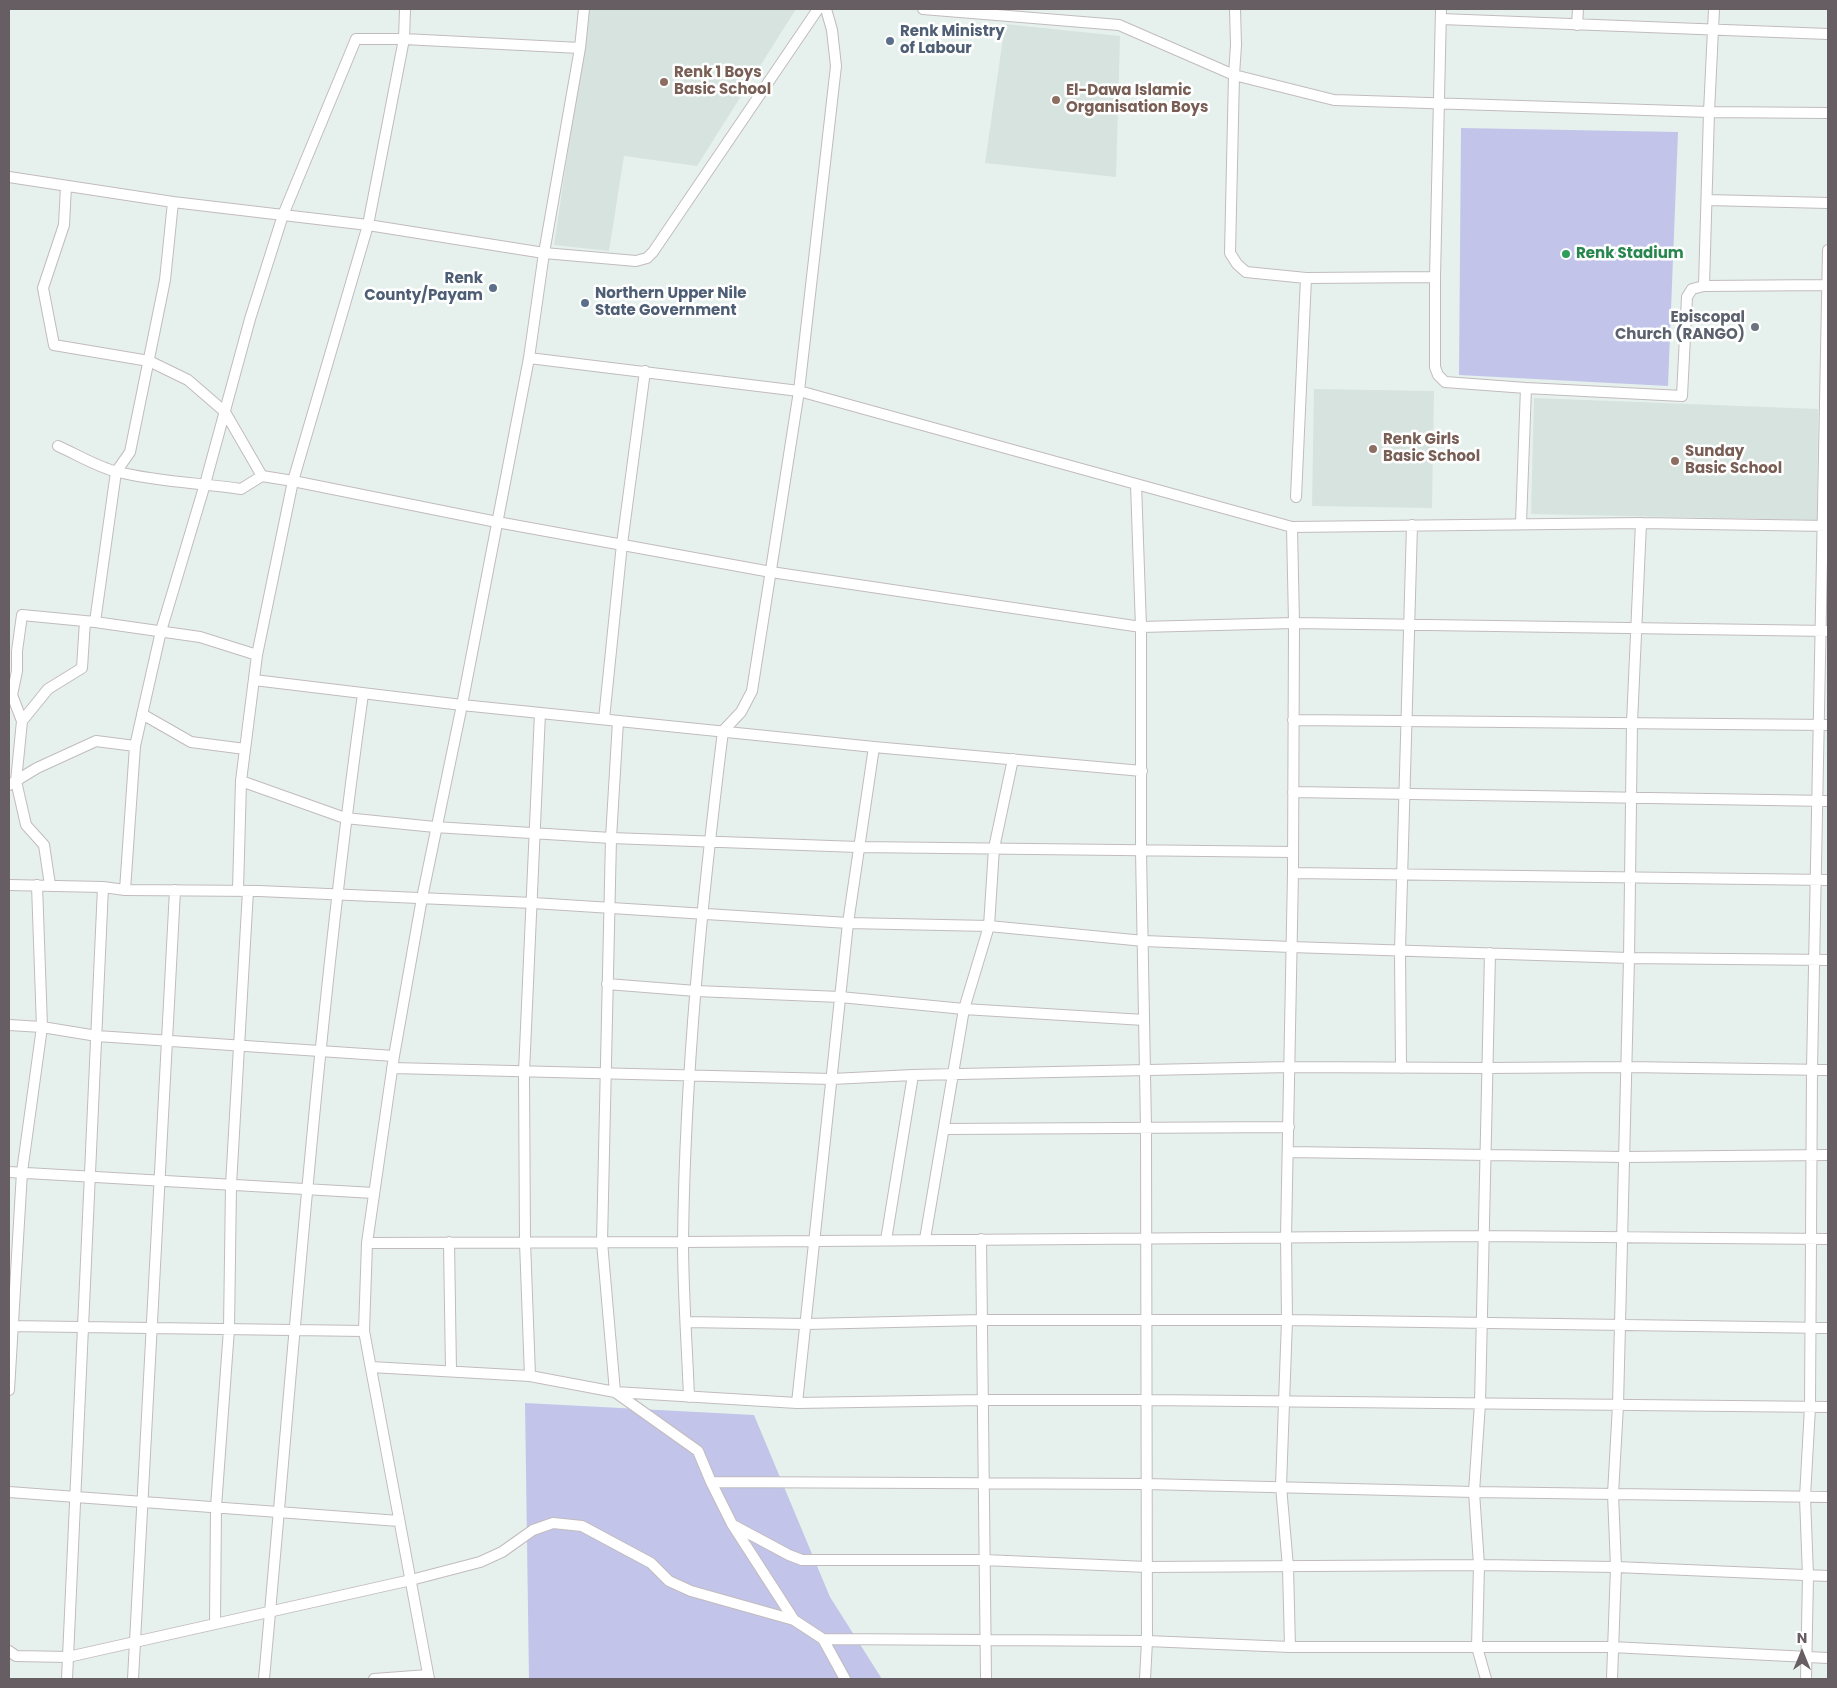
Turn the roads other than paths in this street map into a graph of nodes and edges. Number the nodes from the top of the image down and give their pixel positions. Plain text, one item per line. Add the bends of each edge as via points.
1 (406, 9) edge
2 (584, 9) edge
3 (818, 9) edge
4 (826, 9) edge
5 (923, 9) edge
6 (1235, 9) edge
7 (1578, 9) edge
8 (1714, 9) edge
9 (1441, 14) edge
10 (1577, 25) junction
11 (1713, 30) junction
12 (1828, 34) edge
13 (404, 39) junction
14 (580, 48) junction
15 (1234, 75) junction
16 (1439, 104) junction
17 (1709, 112) junction
18 (1828, 113) edge
19 (9, 177) edge
20 (66, 186) junction
21 (1707, 200) junction
22 (173, 202) junction
23 (1828, 203) edge
24 (283, 215) junction
25 (368, 225) junction
26 (1828, 250) edge
27 (544, 253) junction
28 (1435, 277) junction
29 (1306, 278) junction
30 (1828, 285) edge
31 (1704, 286) junction
32 (529, 358) junction
33 (149, 361) junction
34 (1827, 370) edge
35 (645, 371) junction
36 (1526, 388) junction
37 (799, 391) junction
38 (225, 412) junction
39 (1826, 443) edge
40 (58, 446) dead end
41 (116, 472) junction
42 (262, 476) junction
43 (293, 480) junction
44 (205, 484) junction
45 (1136, 484) junction
46 (1296, 497) dead end
47 (497, 522) junction
48 (1521, 523) junction
49 (1641, 523) junction
50 (1412, 525) junction
51 (1826, 526) edge
52 (1292, 527) junction
53 (622, 544) junction
54 (772, 572) junction
55 (90, 621) junction
56 (1294, 623) junction
57 (1410, 625) junction
58 (1141, 627) junction
59 (1636, 628) junction
60 (161, 631) junction
61 (1824, 631) edge
62 (257, 655) junction
63 (254, 680) junction
64 (11, 686) edge
65 (363, 694) junction
66 (462, 705) junction
67 (540, 713) junction
68 (142, 714) junction
69 (604, 719) junction
70 (1293, 720) junction
71 (22, 721) junction
72 (618, 721) junction
73 (1407, 721) junction
74 (1632, 723) junction
75 (1824, 725) edge
76 (723, 732) junction
77 (134, 746) junction
78 (874, 747) junction
79 (245, 749) junction
80 (1013, 758) junction
81 (1142, 771) junction
82 (241, 781) junction
83 (12, 783) edge
84 (1293, 792) junction
85 (1406, 794) junction
86 (1631, 797) junction
87 (1823, 800) edge
88 (345, 818) junction
89 (435, 827) junction
90 (534, 834) junction
91 (611, 838) junction
92 (709, 841) junction
93 (858, 847) junction
94 (994, 848) junction
95 (1141, 851) junction
96 (1293, 852) junction
97 (1293, 873) junction
98 (1404, 875) junction
99 (1629, 878) junction
100 (1817, 880) junction
101 (1828, 880) edge
102 (9, 885) edge
103 (37, 885) junction
104 (50, 885) junction
105 (103, 887) junction
106 (125, 890) junction
107 (175, 890) junction
108 (243, 890) junction
109 (337, 894) junction
110 (422, 898) junction
111 (533, 903) junction
112 (609, 907) junction
113 (702, 912) junction
114 (848, 923) junction
115 (989, 926) junction
116 (1144, 941) junction
117 (1291, 947) junction
118 (1400, 951) junction
119 (1490, 953) junction
120 (1629, 958) junction
121 (1816, 960) junction
122 (1828, 960) edge
123 (608, 984) junction
124 (696, 991) junction
125 (840, 997) junction
126 (964, 1009) junction
127 (1144, 1020) junction
128 (9, 1025) edge
129 (42, 1028) junction
130 (97, 1036) junction
131 (168, 1041) junction
132 (240, 1045) junction
133 (320, 1051) junction
134 (394, 1056) junction
135 (1289, 1067) junction
136 (1626, 1067) junction
137 (392, 1068) junction
138 (1401, 1068) junction
139 (1486, 1068) junction
140 (1812, 1069) junction
141 (1828, 1070) edge
142 (1144, 1071) junction
143 (524, 1072) junction
144 (606, 1074) junction
145 (913, 1075) junction
146 (953, 1075) junction
147 (689, 1076) junction
148 (832, 1079) junction
149 (1289, 1127) junction
150 (1146, 1128) junction
151 (944, 1129) junction
152 (1288, 1152) junction
153 (1486, 1155) junction
154 (1813, 1155) junction
155 (1828, 1155) edge
156 (1624, 1157) junction
157 (9, 1172) edge
158 (22, 1172) junction
159 (90, 1176) junction
160 (160, 1180) junction
161 (231, 1185) junction
162 (308, 1189) junction
163 (374, 1193) junction
164 (1484, 1236) junction
165 (1286, 1237) junction
166 (1147, 1238) junction
167 (1622, 1238) junction
168 (925, 1239) junction
169 (981, 1239) junction
170 (1812, 1239) junction
171 (886, 1240) junction
172 (1828, 1240) edge
173 (367, 1242) junction
174 (449, 1242) junction
175 (525, 1242) junction
176 (602, 1242) junction
177 (683, 1242) junction
178 (814, 1242) junction
179 (982, 1320) junction
180 (1147, 1320) junction
181 (1286, 1320) junction
182 (686, 1322) junction
183 (1482, 1323) junction
184 (806, 1324) junction
185 (1620, 1325) junction
186 (11, 1326) edge
187 (83, 1327) junction
188 (152, 1328) junction
189 (1811, 1328) junction
190 (1828, 1328) edge
191 (229, 1329) junction
192 (296, 1330) junction
193 (364, 1331) junction
194 (371, 1367) junction
195 (451, 1371) junction
196 (530, 1376) junction
197 (9, 1390) edge
198 (615, 1392) junction
199 (689, 1397) junction
200 (983, 1400) junction
201 (1147, 1400) junction
202 (1283, 1401) junction
203 (797, 1403) junction
204 (1480, 1403) junction
205 (1618, 1405) junction
206 (1810, 1407) junction
207 (1828, 1407) edge
208 (711, 1482) junction
209 (984, 1482) junction
210 (1146, 1484) junction
211 (1281, 1486) junction
212 (9, 1492) edge
213 (1474, 1492) junction
214 (1613, 1494) junction
215 (75, 1497) junction
216 (1805, 1497) junction
217 (1828, 1497) edge
218 (143, 1502) junction
219 (216, 1507) junction
220 (279, 1512) junction
221 (399, 1521) junction
222 (732, 1524) junction
223 (984, 1560) junction
224 (1479, 1565) junction
225 (1288, 1567) junction
226 (1616, 1567) junction
227 (1147, 1568) junction
228 (1808, 1576) junction
229 (1828, 1576) edge
230 (411, 1580) junction
231 (270, 1612) junction
232 (794, 1620) junction
233 (215, 1624) junction
234 (823, 1639) junction
235 (986, 1640) junction
236 (1147, 1640) junction
237 (135, 1642) junction
238 (1290, 1647) junction
239 (1477, 1647) junction
240 (1612, 1647) junction
241 (9, 1651) edge
242 (68, 1657) junction
243 (1806, 1658) junction
244 (1828, 1658) edge
245 (429, 1677) edge
246 (67, 1679) edge
247 (133, 1679) edge
248 (264, 1679) edge
249 (374, 1679) edge
250 (844, 1679) edge
251 (986, 1679) edge
252 (1145, 1679) edge
253 (1486, 1679) edge
254 (1612, 1679) edge
255 (1806, 1679) edge

1 - 13 street
2 - 14 street
3 - 27 street via 647,258 636,261
4 - 37 street via 836,66
5 - 15 street via 1119,24
6 - 15 street
7 - 10 street
8 - 11 street
9 - 10 street
9 - 16 street
10 - 11 street
11 - 12 street
11 - 17 street
13 - 14 street
13 - 24 street via 356,39
13 - 25 street
14 - 27 street
15 - 16 street via 1334,100
15 - 29 street via 1230,253 1246,272
16 - 17 street
16 - 28 street
17 - 18 street
17 - 21 street
19 - 20 street
20 - 22 street
20 - 33 street via 64,225 43,288 54,345
21 - 23 street
21 - 31 street
22 - 24 street
22 - 33 street via 165,280
24 - 25 street
24 - 38 street
25 - 27 street
25 - 43 street
26 - 30 street
27 - 32 street
28 - 29 street
28 - 36 street via 1435,367 1438,375 1444,382
29 - 46 street
30 - 31 street
30 - 34 street
31 - 36 street via 1692,289 1687,297 1682,396
32 - 35 street
32 - 47 street
33 - 38 street via 188,380
33 - 41 street via 130,452
34 - 39 street
35 - 37 street
35 - 53 street
36 - 48 street
37 - 45 street
37 - 54 street
38 - 42 street
38 - 44 street
39 - 51 street
40 - 41 street
41 - 44 street
41 - 55 street
42 - 43 street
42 - 44 street via 241,489
43 - 47 street
43 - 62 street
44 - 60 street
45 - 52 street
45 - 58 street
47 - 53 street
47 - 66 street
48 - 49 street
48 - 50 street
49 - 51 street
49 - 59 street
50 - 52 street
50 - 57 street
51 - 61 street
52 - 56 street
53 - 54 street
53 - 69 street
54 - 58 street
54 - 76 street via 752,691 741,712
55 - 60 street
55 - 64 street via 22,615 17,671
55 - 71 street via 82,668 48,689
56 - 57 street
56 - 58 street
56 - 70 street
57 - 59 street
57 - 73 street
58 - 81 street
59 - 61 street
59 - 74 street
60 - 62 street via 200,637
60 - 68 street
61 - 75 street
62 - 63 street
63 - 65 street
63 - 79 street
64 - 71 street
65 - 66 street
65 - 88 street
66 - 67 street
66 - 89 street
67 - 69 street
67 - 90 street
68 - 77 street
68 - 79 street via 191,742
69 - 72 street
70 - 73 street
70 - 84 street
71 - 83 street
72 - 76 street
72 - 91 street
73 - 74 street
73 - 85 street
74 - 75 street
74 - 86 street
75 - 87 street
76 - 78 street
76 - 92 street
77 - 83 street via 96,741
77 - 106 street
78 - 80 street
78 - 93 street
79 - 82 street
80 - 81 street
80 - 94 street
81 - 95 street
82 - 88 street
82 - 108 street
83 - 104 street via 26,825 44,845
84 - 85 street
84 - 96 street
85 - 86 street
85 - 98 street
86 - 87 street
86 - 99 street
87 - 100 street
88 - 89 street
88 - 109 street
89 - 90 street
89 - 110 street
90 - 91 street
90 - 111 street
91 - 92 street
91 - 112 street
92 - 93 street
92 - 113 street
93 - 94 street
93 - 114 street
94 - 95 street
94 - 115 street
95 - 96 street
95 - 116 street
96 - 97 street
97 - 98 street
97 - 117 street
98 - 99 street
98 - 118 street
99 - 100 street
99 - 120 street
100 - 101 street
100 - 121 street
102 - 103 street
103 - 104 street
103 - 129 street
104 - 105 street
105 - 106 street
105 - 130 street
106 - 107 street
107 - 108 street
107 - 131 street
108 - 109 street
108 - 132 street
109 - 110 street
109 - 133 street
110 - 111 street
110 - 134 street
111 - 112 street
111 - 143 street
112 - 113 street
112 - 123 street
113 - 114 street
113 - 124 street
114 - 115 street
114 - 125 street
115 - 116 street
115 - 126 street
116 - 117 street
116 - 127 street
117 - 118 street
117 - 135 street
118 - 119 street
118 - 138 street
119 - 120 street
119 - 139 street
120 - 121 street
120 - 136 street
121 - 122 street
121 - 140 street
123 - 124 street
123 - 144 street
124 - 125 street
124 - 147 street
125 - 126 street
125 - 148 street
126 - 127 street
126 - 146 street
127 - 142 street
128 - 129 street
129 - 130 street
129 - 158 street
130 - 131 street
130 - 159 street
131 - 132 street
131 - 160 street
132 - 133 street
132 - 161 street
133 - 134 street
133 - 162 street
134 - 137 street
135 - 138 street
135 - 142 street
135 - 149 street
136 - 139 street
136 - 140 street
136 - 156 street
137 - 143 street
137 - 163 street
138 - 139 street
139 - 153 street
140 - 141 street
140 - 154 street
142 - 146 street
142 - 150 street
143 - 144 street
143 - 175 street
144 - 147 street
144 - 176 street
145 - 146 street
145 - 148 street
145 - 171 street
146 - 151 street
147 - 148 street
147 - 177 street
148 - 178 street
149 - 150 street
149 - 152 street
150 - 151 street
150 - 166 street
151 - 168 street
152 - 153 street
152 - 165 street
153 - 156 street
153 - 164 street
154 - 155 street
154 - 156 street
154 - 170 street
156 - 167 street
157 - 158 street
158 - 159 street
158 - 186 street
159 - 160 street
159 - 187 street
160 - 161 street
160 - 188 street
161 - 162 street
161 - 191 street
162 - 163 street
162 - 192 street
163 - 173 street
164 - 165 street
164 - 167 street
164 - 183 street
165 - 166 street
165 - 181 street
166 - 169 street
166 - 180 street
167 - 170 street
167 - 185 street
168 - 169 street
168 - 171 street
169 - 179 street
170 - 172 street
170 - 189 street
171 - 178 street
173 - 174 street
173 - 193 street
174 - 175 street
174 - 195 street
175 - 176 street
175 - 196 street
176 - 177 street
176 - 198 street
177 - 178 street
177 - 182 street
178 - 184 street
179 - 180 street
179 - 184 street
179 - 200 street
180 - 181 street
180 - 201 street
181 - 183 street
181 - 202 street
182 - 184 street
182 - 199 street
183 - 185 street
183 - 204 street
184 - 203 street
185 - 189 street
185 - 205 street
186 - 187 street
186 - 197 street
187 - 188 street
187 - 215 street
188 - 191 street
188 - 218 street
189 - 190 street
189 - 206 street
191 - 192 street
191 - 219 street
192 - 193 street
192 - 220 street
193 - 194 street
194 - 195 street
194 - 221 street
195 - 196 street
196 - 198 street
198 - 199 street
198 - 208 street via 698,1451
199 - 203 street
200 - 201 street
200 - 203 street
200 - 209 street
201 - 202 street
201 - 210 street
202 - 204 street
202 - 211 street
204 - 205 street
204 - 213 street
205 - 206 street
205 - 214 street
206 - 207 street
206 - 216 street
208 - 209 street
208 - 222 street
209 - 210 street
209 - 223 street
210 - 211 street
210 - 227 street
211 - 213 street
211 - 225 street
212 - 215 street
213 - 214 street
213 - 224 street
214 - 216 street
214 - 226 street
215 - 218 street
215 - 242 street
216 - 217 street
216 - 228 street
218 - 219 street
218 - 237 street
219 - 220 street
219 - 233 street
220 - 221 street
220 - 231 street
221 - 230 street
222 - 223 street via 802,1560
222 - 232 street
223 - 227 street
223 - 235 street
224 - 225 street
224 - 226 street
224 - 239 street
225 - 227 street
225 - 238 street
226 - 228 street
226 - 240 street
227 - 236 street
228 - 229 street
228 - 243 street
230 - 231 street
230 - 232 street via 480,1562 502,1552 533,1530 553,1523 582,1526 651,1563 669,1581 691,1591
230 - 245 street
231 - 233 street
231 - 248 street
232 - 234 street
233 - 237 street
234 - 235 street
234 - 250 street
235 - 236 street
235 - 251 street
236 - 238 street
236 - 252 street
237 - 242 street
237 - 247 street
238 - 239 street
239 - 240 street
239 - 253 street
240 - 243 street
240 - 254 street
241 - 242 street via 16,1656
242 - 246 street
243 - 244 street
243 - 255 street
245 - 249 street

